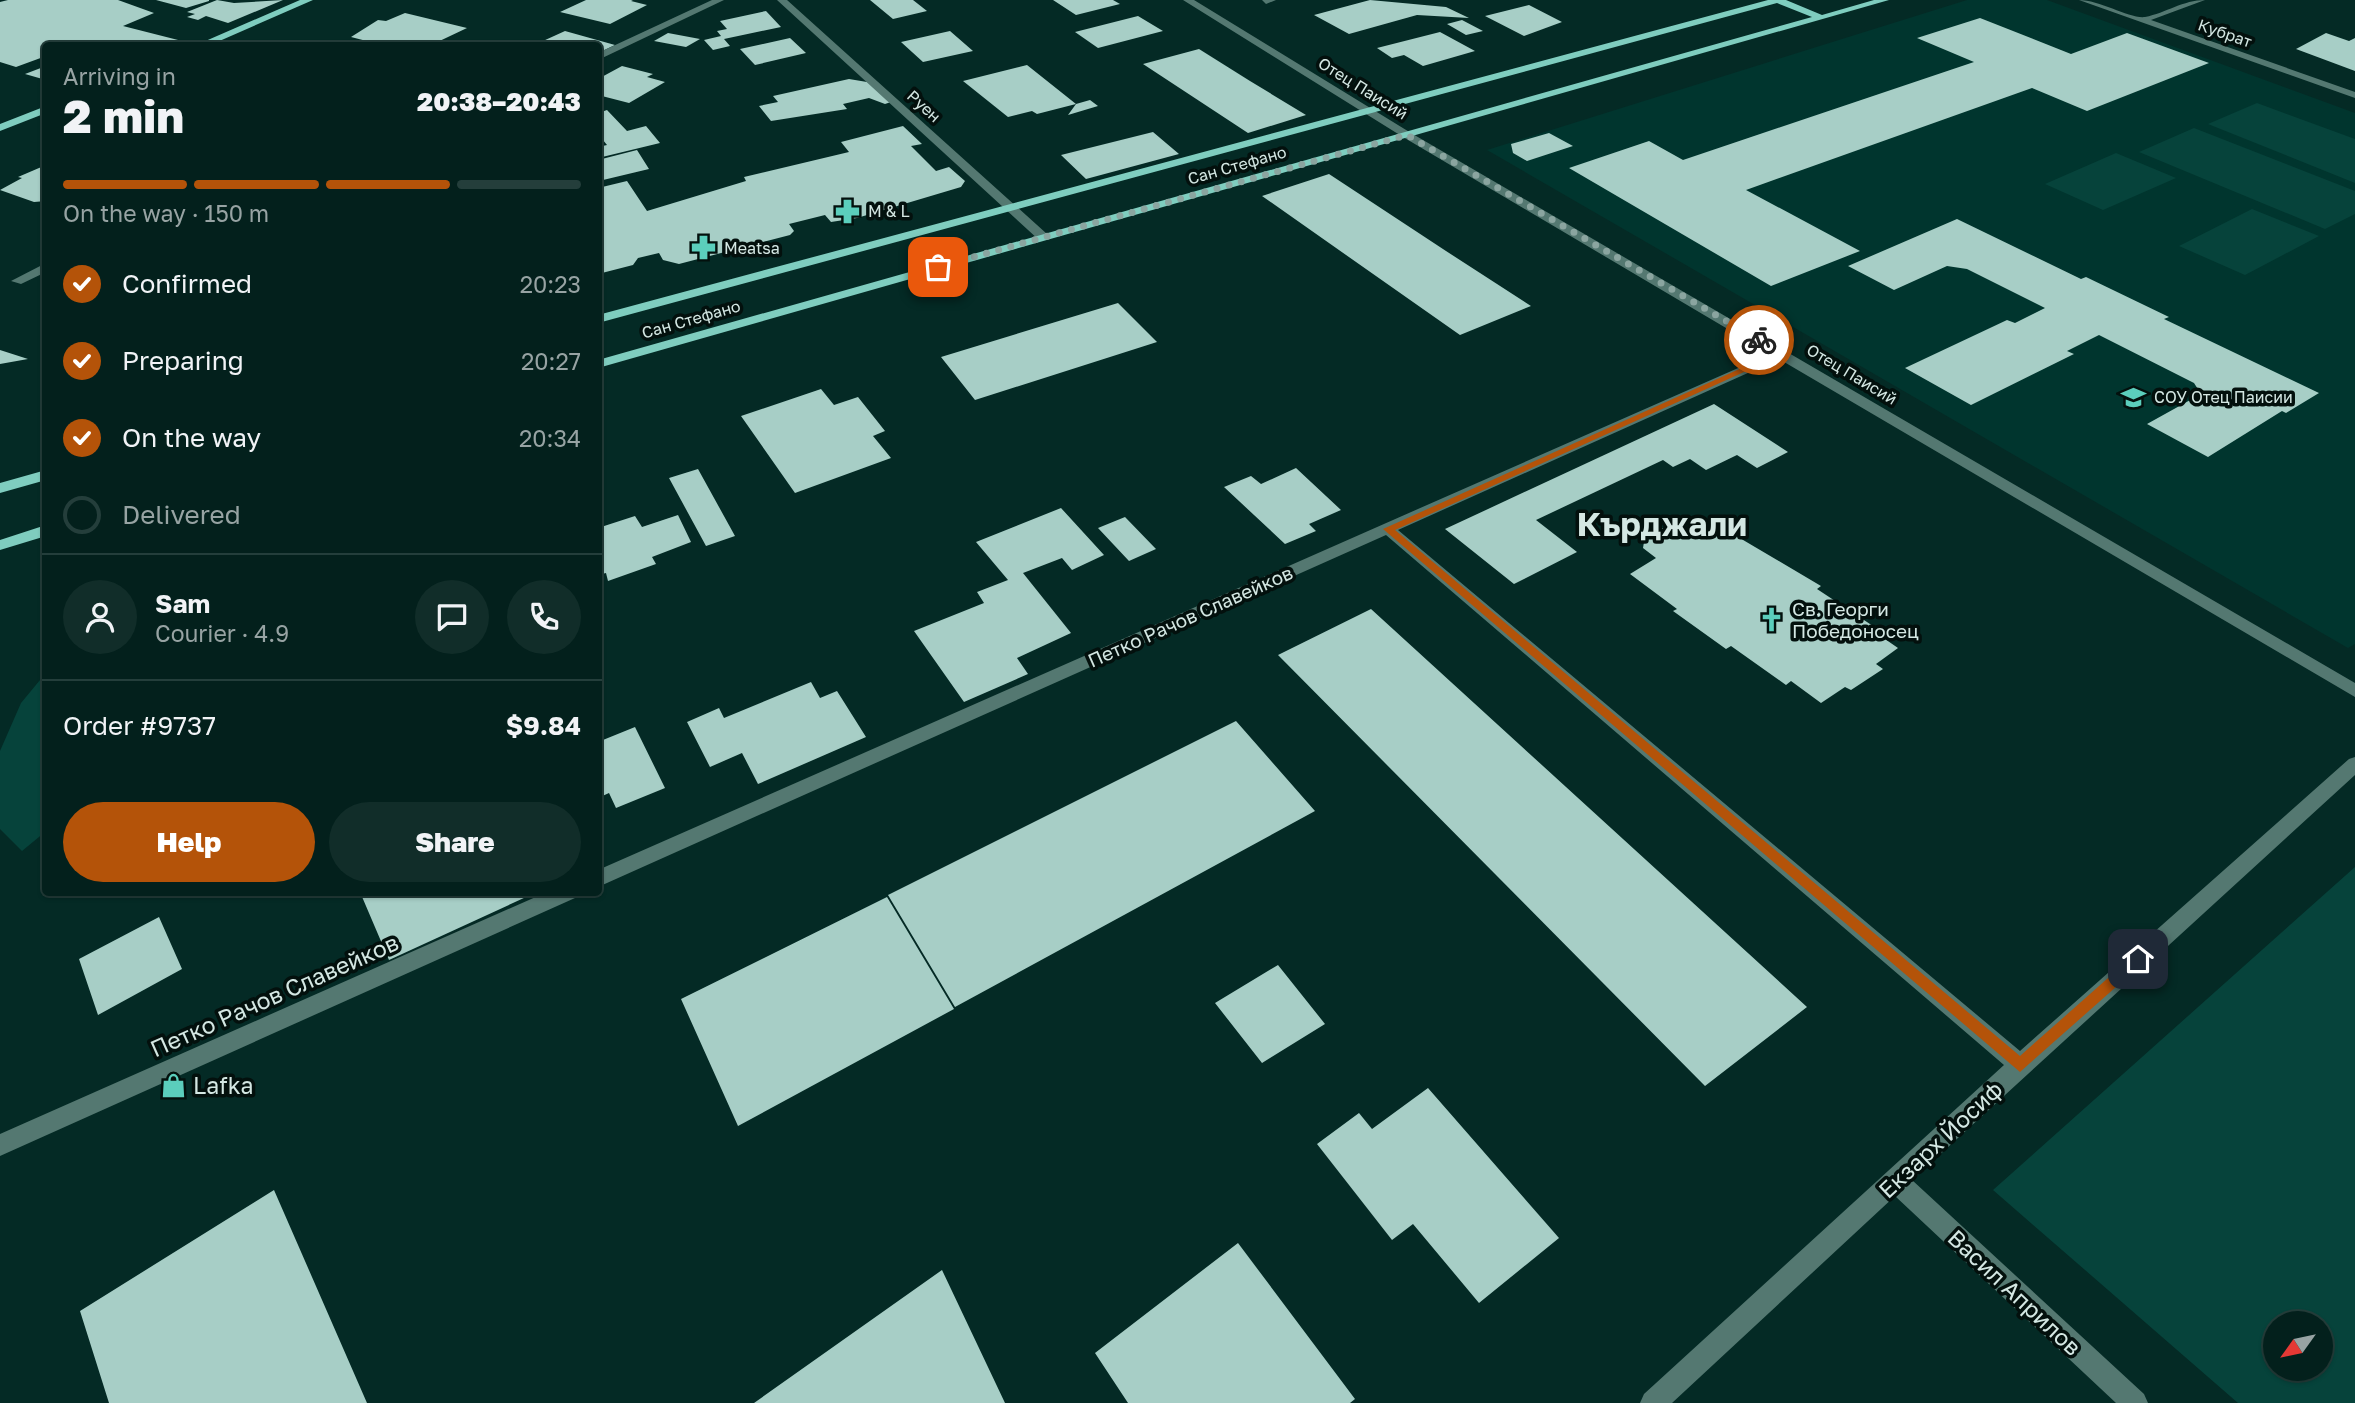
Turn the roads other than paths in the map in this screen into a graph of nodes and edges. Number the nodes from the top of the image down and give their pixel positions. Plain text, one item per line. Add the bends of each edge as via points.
1 (308, 0) edge
2 (719, 0) edge
3 (782, 0) edge
4 (1188, 0) edge
5 (1778, 0) edge
6 (1884, 0) edge
7 (2084, 0) edge
8 (2200, 0) edge
9 (1822, 18) junction
10 (2141, 21) junction
11 (208, 42) edge
12 (602, 55) edge
13 (2355, 95) edge
14 (42, 111) edge
15 (1369, 112) junction
16 (0, 128) edge
17 (1407, 135) junction
18 (1012, 207) junction
19 (1043, 237) junction
20 (42, 269) edge
21 (17, 281) dead end
22 (602, 318) edge
23 (1782, 353) junction
24 (602, 362) edge
25 (42, 476) edge
26 (0, 488) edge
27 (1388, 529) junction
28 (42, 531) edge
29 (0, 545) edge
30 (2355, 691) edge
31 (2355, 764) edge
32 (602, 877) edge
33 (559, 896) edge
34 (2020, 1065) junction
35 (0, 1145) edge
36 (1895, 1180) junction
37 (1653, 1403) edge
38 (2135, 1403) edge

1 - 11 main road
2 - 12 street
3 - 18 street, Руен
4 - 15 street, Отец Паисий
5 - 9 main road
5 - 15 main road, Сан Стефано
6 - 9 main road, Сан Стефано
7 - 10 street, Кубрат
8 - 10 street
9 - 17 main road, Сан Стефано
10 - 13 street, Кубрат
14 - 16 main road
15 - 17 street, Отец Паисий
15 - 18 main road, Сан Стефано
17 - 19 main road, Сан Стефано
17 - 23 street, Отец Паисий
18 - 19 street, Руен
18 - 22 main road, Сан Стефано
19 - 24 main road, Сан Стефано
20 - 21 street
23 - 27 street, Петко Рачов Славейков
23 - 30 street, Отец Паисий
25 - 26 main road
27 - 32 street, Петко Рачов Славейков
27 - 34 street
28 - 29 main road
31 - 34 street, Екзарх Йосиф
33 - 35 street, Петко Рачов Славейков
34 - 36 street, Екзарх Йосиф
36 - 37 street, Екзарх Йосиф
36 - 38 street, Васил Априлов

